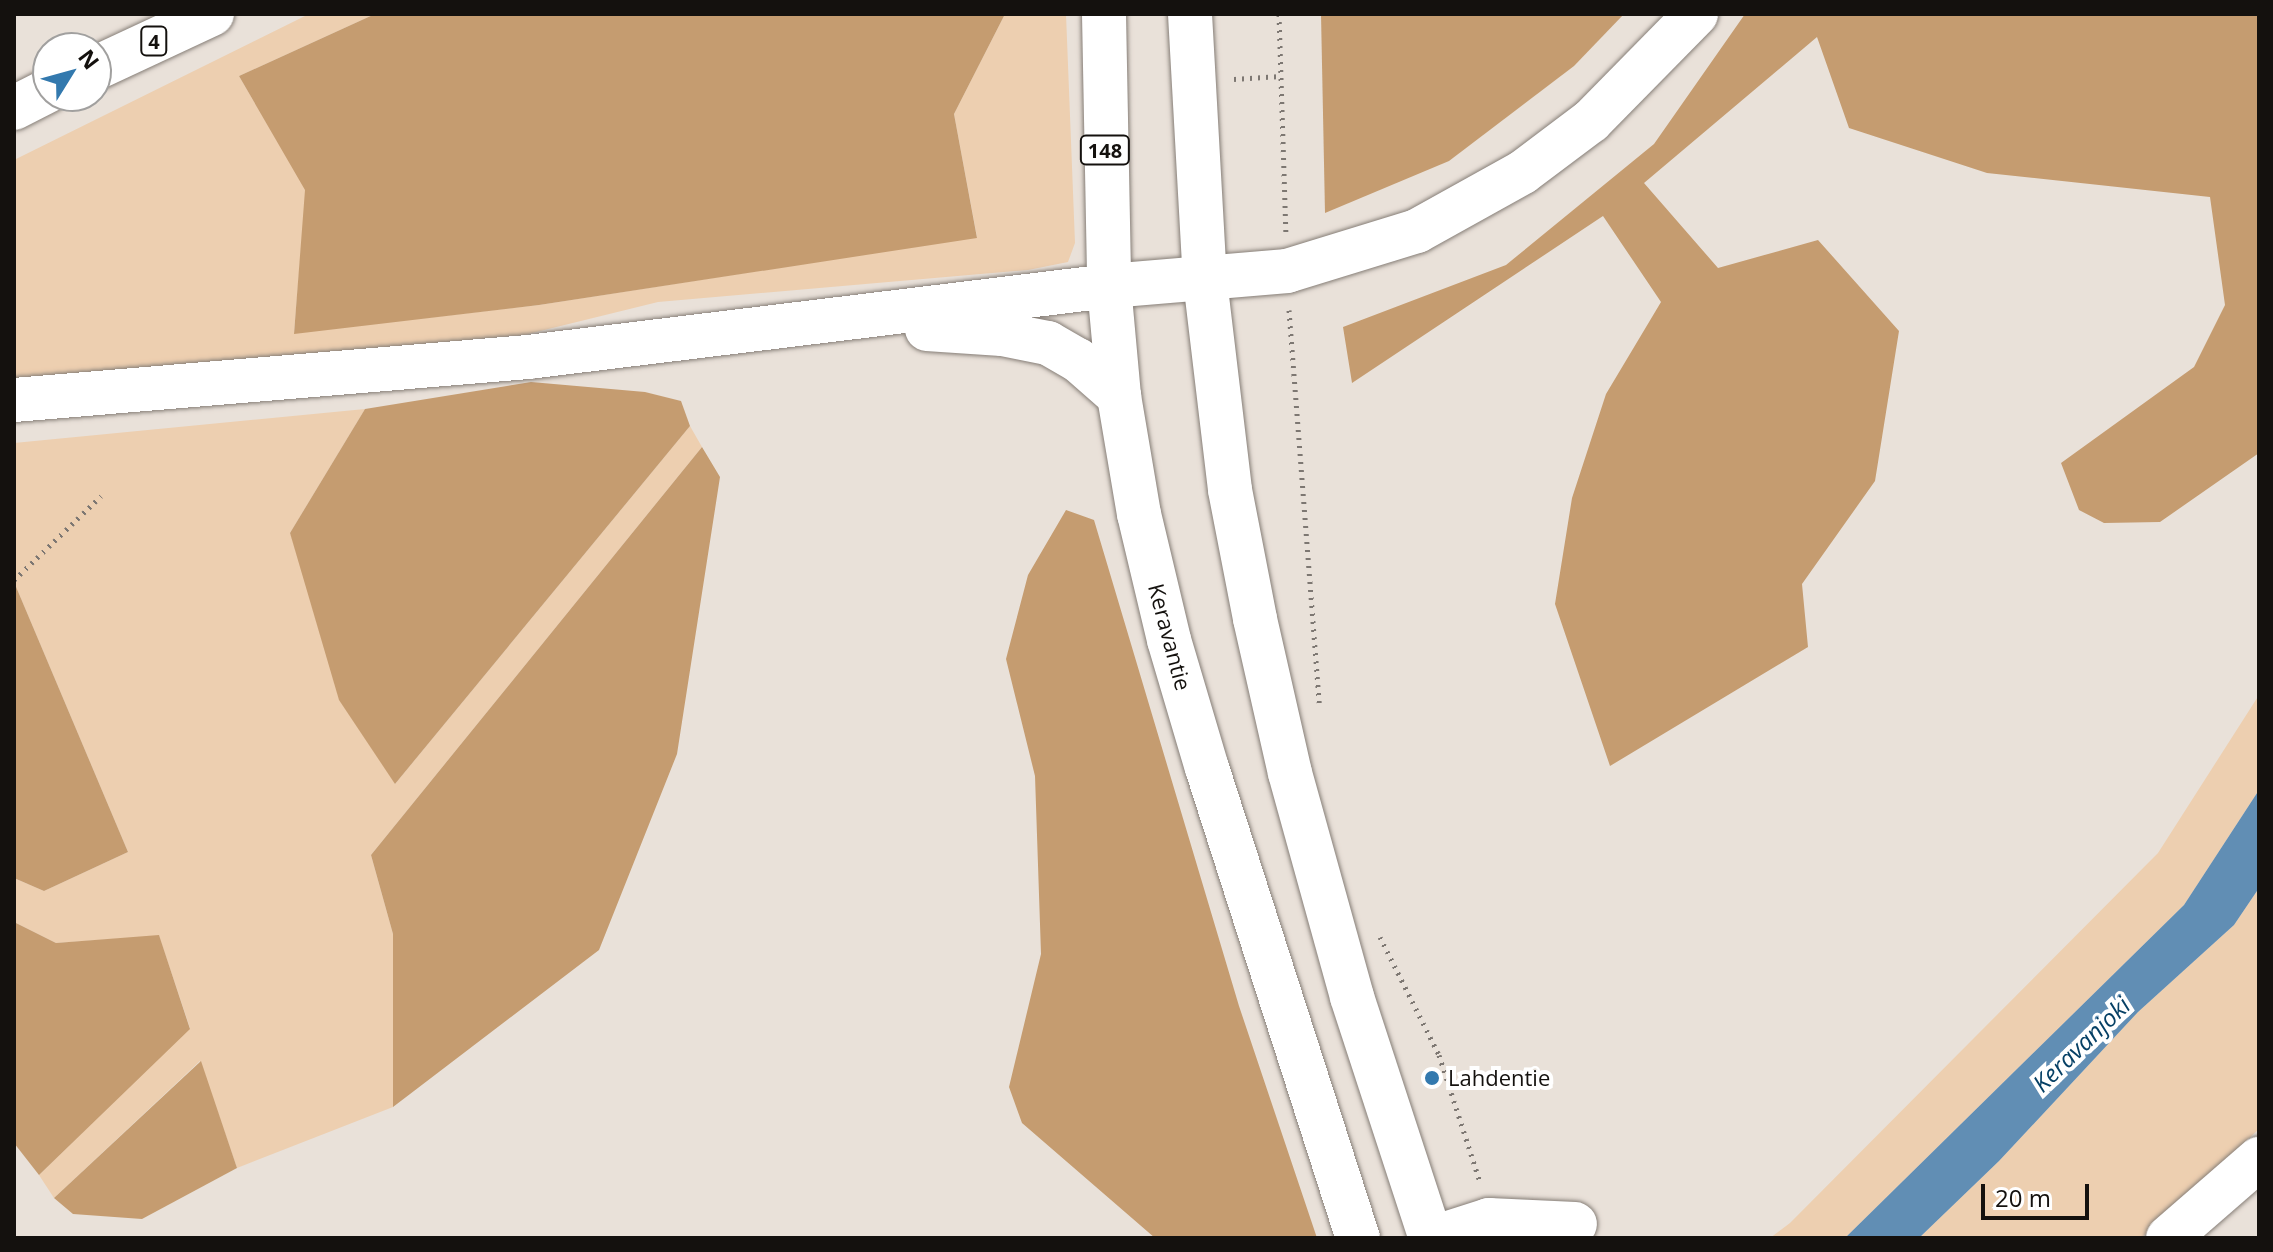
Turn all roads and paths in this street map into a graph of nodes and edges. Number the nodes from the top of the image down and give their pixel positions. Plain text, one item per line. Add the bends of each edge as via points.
1 (212, 14) edge
2 (1104, 14) edge
3 (1190, 14) edge
4 (1279, 14) edge
5 (1696, 14) edge
6 (112, 61) edge
7 (32, 99) edge
8 (14, 108) edge
9 (1286, 241) dead end
10 (1205, 280) junction
11 (1109, 286) junction
12 (857, 320) junction
13 (1290, 334) dead end
14 (1119, 396) junction
15 (14, 400) edge
16 (101, 496) dead end
17 (14, 580) edge
18 (1320, 714) dead end
19 (1378, 932) dead end
20 (2253, 1164) edge
21 (1489, 1220) junction
22 (1575, 1224) dead end
23 (1358, 1238) edge
24 (1432, 1238) edge
25 (2168, 1238) edge
26 (2192, 1238) edge

1 - 6 main road, 4
2 - 11 main road, Keravantie / 148
3 - 10 main road
4 - 9 path
5 - 10 main road via 1591,121 1465,207 1354,254 1287,271
7 - 8 main road
10 - 11 main road
10 - 24 main road via 1230,490 1290,773 1352,997
11 - 12 main road
11 - 14 main road, Keravantie / 148
12 - 14 main road via 1048,343 1078,360
12 - 15 main road via 528,357
13 - 18 path
14 - 23 main road, Keravantie / 148 via 1169,640
16 - 17 path
19 - 21 path via 1439,1055
20 - 25 main road
20 - 26 main road
21 - 22 main road
21 - 24 main road

